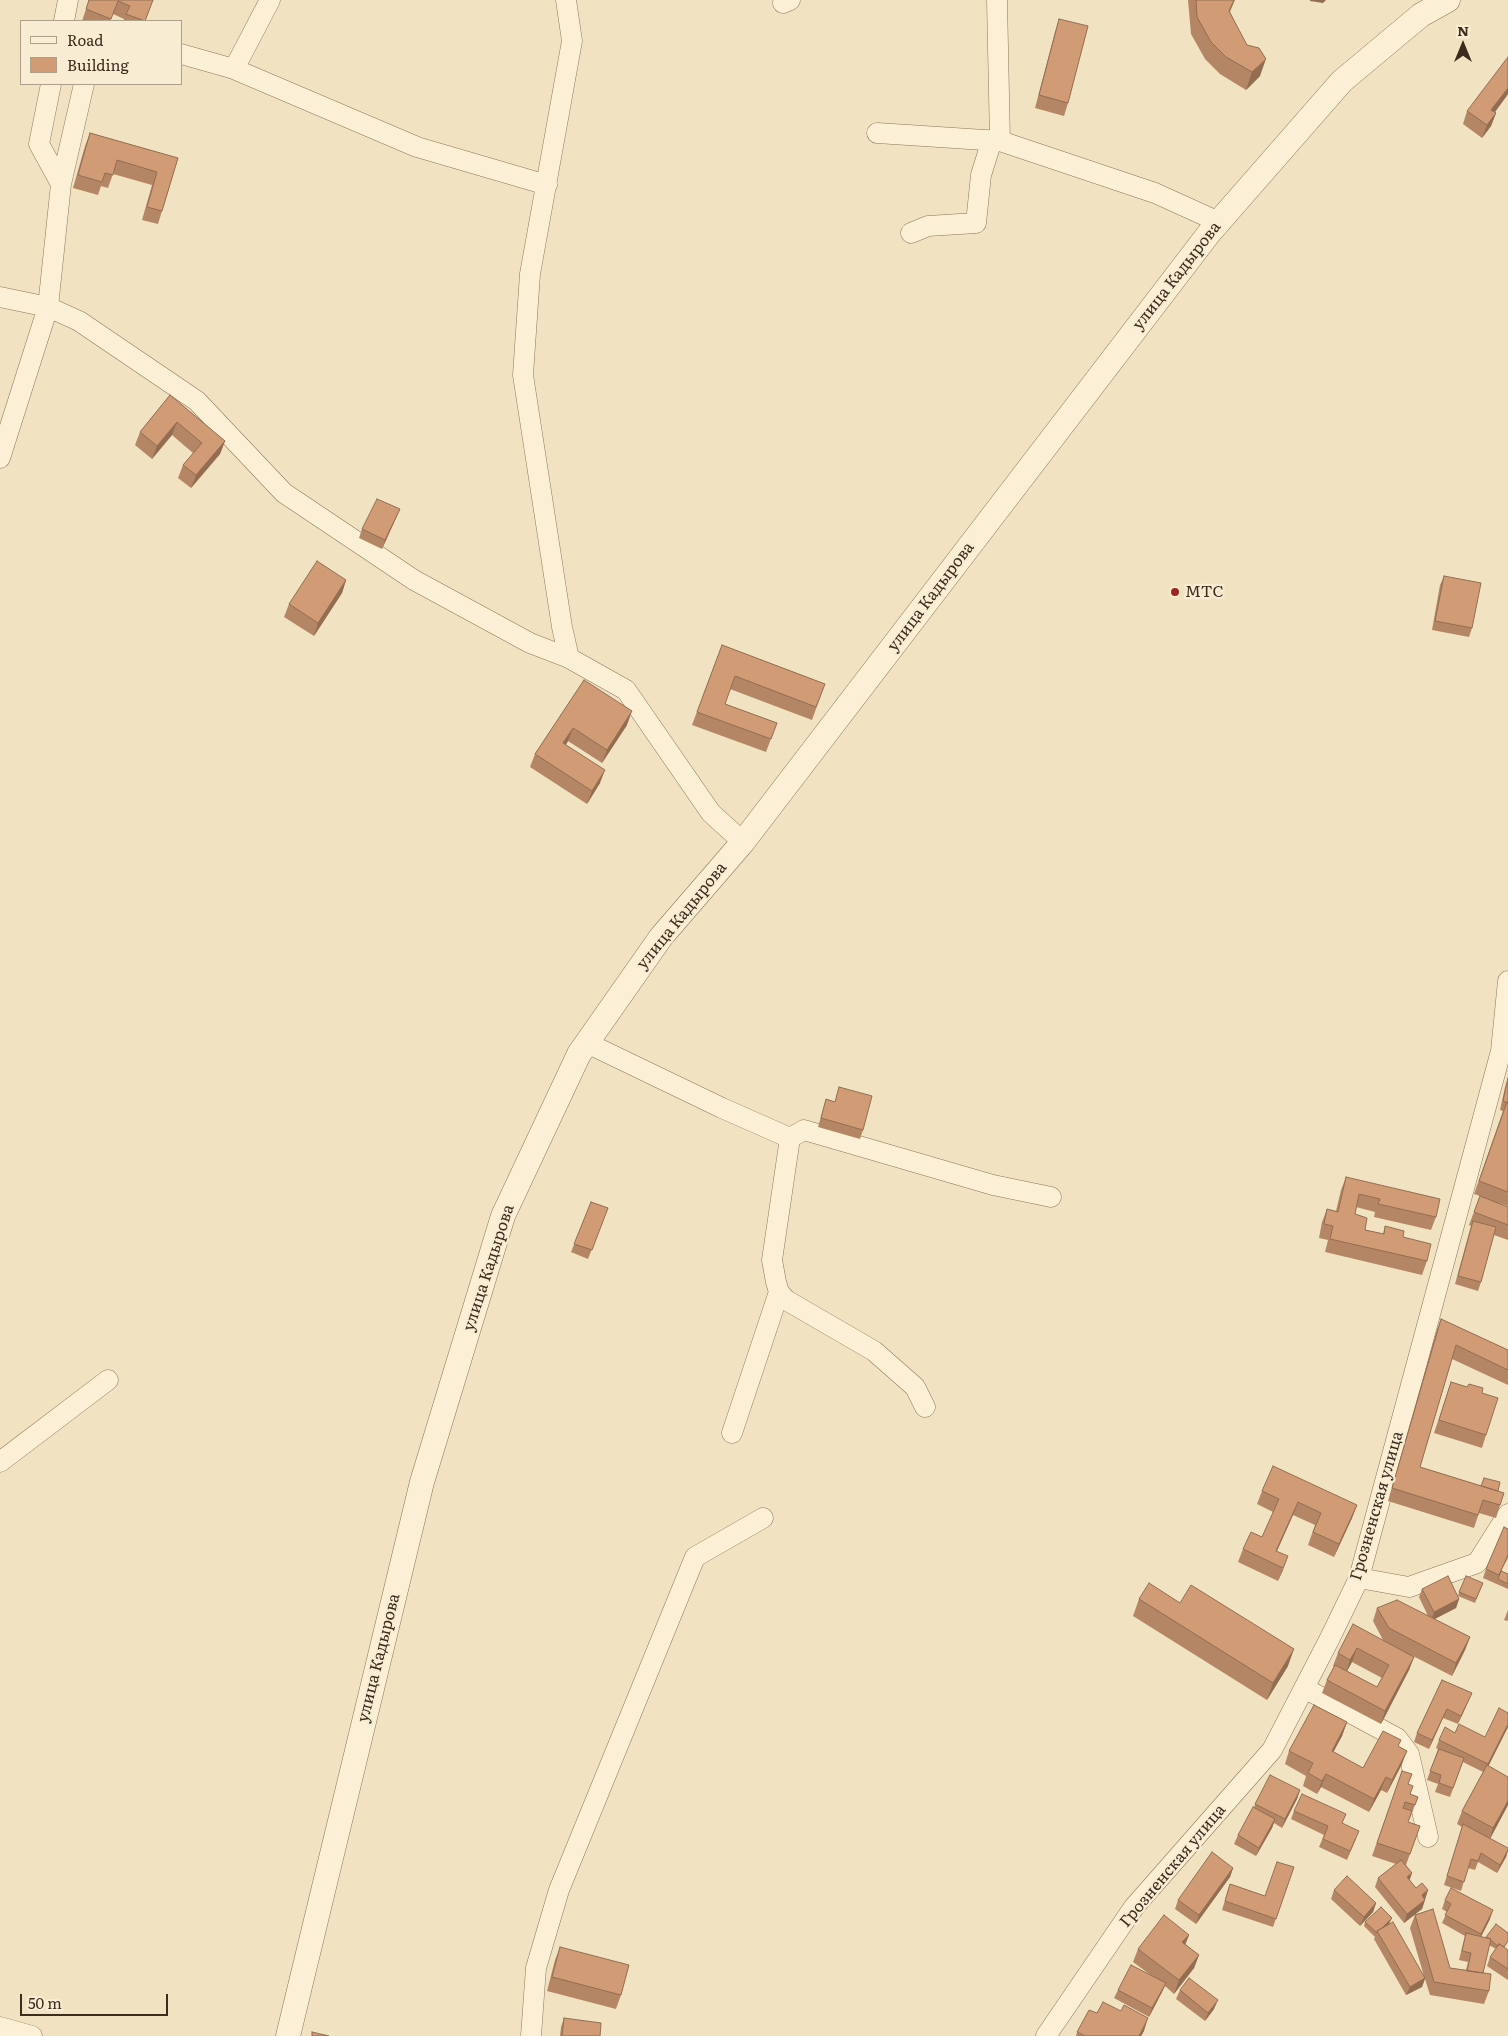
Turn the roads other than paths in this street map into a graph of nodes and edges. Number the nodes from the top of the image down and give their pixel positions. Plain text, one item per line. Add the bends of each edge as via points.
1 (68, 0) edge
2 (270, 0) edge
3 (566, 0) edge
4 (998, 0) edge
5 (1448, 0) edge
6 (64, 20) edge
7 (182, 54) edge
8 (234, 69) junction
9 (51, 85) edge
10 (84, 85) edge
11 (877, 133) dead end
12 (996, 141) junction
13 (61, 184) junction
14 (547, 185) junction
15 (1219, 222) junction
16 (911, 233) dead end
17 (0, 297) edge
18 (48, 307) junction
19 (0, 458) edge
20 (569, 658) junction
21 (743, 842) junction
22 (1508, 981) edge
23 (586, 1043) junction
24 (790, 1138) junction
25 (1051, 1197) dead end
26 (780, 1292) junction
27 (108, 1380) dead end
28 (925, 1408) dead end
29 (732, 1433) dead end
30 (0, 1462) edge
31 (1508, 1514) edge
32 (763, 1518) dead end
33 (1359, 1578) junction
34 (1304, 1688) junction
35 (1428, 1837) dead end
36 (0, 2027) edge
37 (32, 2036) edge
38 (288, 2036) edge
39 (531, 2036) edge
40 (1046, 2036) edge

1 - 6 street
2 - 8 street
3 - 14 street via 572,41
4 - 12 street
5 - 15 street, улица Кадырова via 1421,15 1342,80
7 - 8 street
8 - 14 street via 416,147
9 - 13 street via 38,144
10 - 13 street
11 - 12 street
12 - 15 street via 1155,193
12 - 16 street via 981,175 976,223 928,226
13 - 18 street
14 - 20 street via 530,274 523,375
15 - 21 street, улица Кадырова
17 - 18 street
18 - 19 street
18 - 20 street via 79,320 197,401 284,493 414,580 530,643
20 - 21 street via 626,690 711,813
21 - 23 street, улица Кадырова via 661,937
22 - 33 street, Грозненская улица via 1500,1051
23 - 24 street
23 - 38 street, улица Кадырова via 503,1216 422,1482
24 - 25 street via 804,1130 993,1185
24 - 26 street via 772,1260
26 - 28 street via 786,1300 874,1351 915,1387
26 - 29 street
27 - 30 street
31 - 33 street via 1477,1563 1409,1587
32 - 39 street via 695,1557 559,1890 536,1968
33 - 34 street, Грозненская улица
34 - 35 street via 1397,1738 1409,1754
34 - 40 street, Грозненская улица via 1272,1750 1134,1907
36 - 37 street

